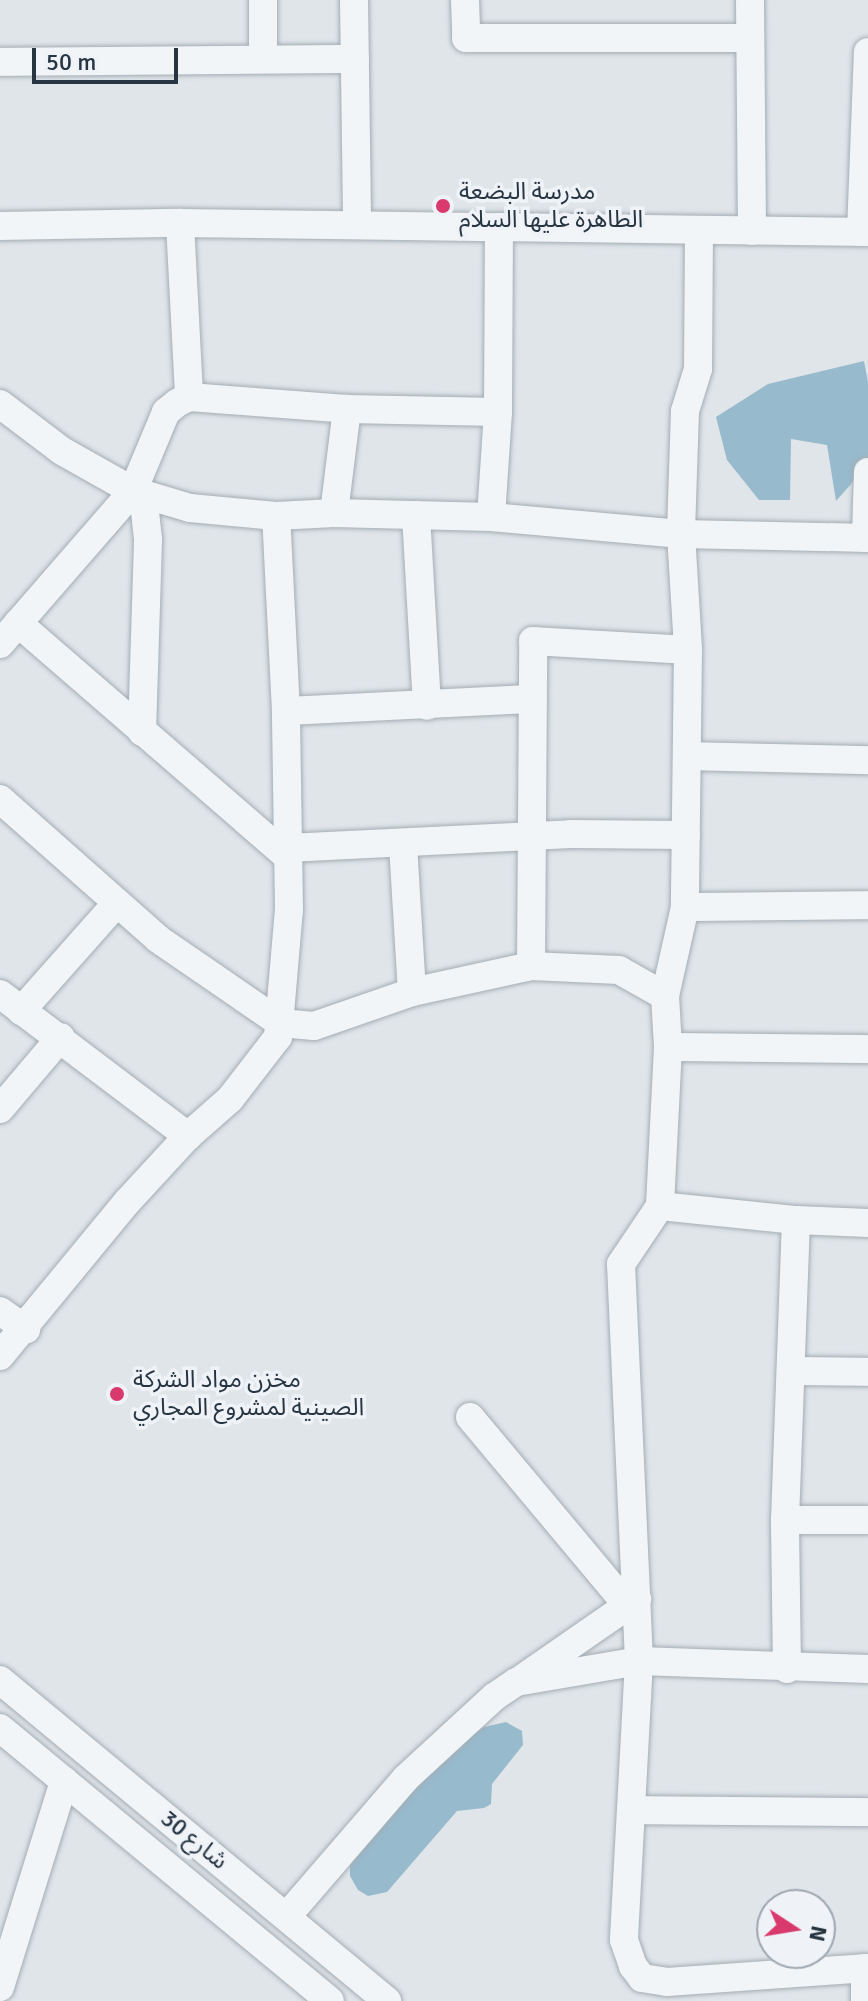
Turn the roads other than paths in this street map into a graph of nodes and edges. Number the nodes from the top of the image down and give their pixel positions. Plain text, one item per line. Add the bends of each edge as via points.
1 (263, 0) edge
2 (354, 0) edge
3 (465, 0) edge
4 (750, 0) edge
5 (750, 38) junction
6 (868, 52) edge
7 (263, 58) junction
8 (355, 59) junction
9 (0, 62) edge
10 (868, 78) edge
11 (180, 223) junction
12 (357, 225) junction
13 (0, 226) edge
14 (499, 227) junction
15 (699, 230) junction
16 (752, 231) junction
17 (865, 232) edge
18 (189, 397) junction
19 (347, 409) junction
20 (498, 412) junction
21 (3, 413) edge
22 (868, 472) edge
23 (138, 492) junction
24 (334, 513) junction
25 (416, 515) junction
26 (276, 516) junction
27 (491, 517) junction
28 (681, 534) junction
29 (867, 538) edge
30 (9, 634) edge
31 (688, 650) junction
32 (531, 699) junction
33 (427, 706) junction
34 (286, 711) junction
35 (142, 732) junction
36 (687, 756) junction
37 (868, 760) edge
38 (0, 799) edge
39 (686, 835) junction
40 (533, 838) junction
41 (403, 845) junction
42 (287, 852) junction
43 (117, 903) junction
44 (868, 905) edge
45 (685, 907) junction
46 (531, 966) junction
47 (412, 992) junction
48 (665, 996) junction
49 (10, 1002) edge
50 (280, 1023) junction
51 (61, 1037) junction
52 (668, 1047) junction
53 (868, 1049) edge
54 (0, 1109) edge
55 (188, 1136) junction
56 (660, 1206) junction
57 (796, 1220) junction
58 (868, 1223) edge
59 (0, 1311) edge
60 (26, 1329) junction
61 (0, 1356) edge
62 (791, 1371) junction
63 (868, 1372) edge
64 (470, 1417) dead end
65 (785, 1520) junction
66 (868, 1520) edge
67 (632, 1602) junction
68 (639, 1661) junction
69 (787, 1669) junction
70 (868, 1669) edge
71 (0, 1680) edge
72 (516, 1682) junction
73 (0, 1728) edge
74 (64, 1781) junction
75 (631, 1810) junction
76 (868, 1812) edge
77 (248, 1885) junction
78 (222, 1912) junction
79 (287, 1916) junction
80 (312, 1937) junction
81 (288, 1966) junction
82 (867, 1968) edge
83 (0, 1987) edge
84 (670, 1991) edge
85 (330, 2001) edge
86 (387, 2001) edge
87 (865, 2001) edge

1 - 7 street
2 - 8 street
3 - 5 street via 466,38
4 - 5 street
5 - 16 street
6 - 10 street
7 - 8 street
7 - 9 street
8 - 12 street
10 - 17 street
11 - 12 street
11 - 13 street
11 - 18 street
12 - 14 street
14 - 15 street
14 - 20 street
15 - 16 street
15 - 28 street via 698,369 685,411
16 - 17 street
18 - 19 street
18 - 23 street via 166,412
19 - 20 street
19 - 24 street
20 - 27 street
21 - 23 street
22 - 29 street
23 - 26 street via 190,508
23 - 30 street
23 - 35 street via 148,539
24 - 25 street
24 - 26 street
25 - 27 street
25 - 33 street
26 - 34 street
27 - 28 street
28 - 29 street
28 - 31 street
30 - 35 street
31 - 32 street via 533,641
31 - 36 street
32 - 33 street
32 - 40 street
33 - 34 street
34 - 42 street
35 - 42 street
36 - 37 street
36 - 39 street
38 - 43 street
39 - 40 street
39 - 45 street
40 - 41 street
40 - 46 street
41 - 42 street
41 - 47 street
42 - 50 street via 289,909
43 - 49 street
43 - 50 street via 158,939
44 - 45 street
45 - 48 street
46 - 47 street
46 - 48 street via 619,970
47 - 50 street via 314,1026
48 - 52 street
49 - 51 street
50 - 55 street via 278,1037 230,1099
51 - 54 street
51 - 55 street
52 - 53 street
52 - 56 street
55 - 60 street via 127,1202
56 - 57 street
56 - 67 street via 621,1264
57 - 58 street
57 - 62 street
59 - 60 street
60 - 61 street
62 - 63 street
62 - 65 street
64 - 67 street
65 - 66 street
65 - 69 street
67 - 68 street
67 - 72 street
68 - 69 street
68 - 72 street
68 - 75 street
69 - 70 street
71 - 77 street, شارع 30
72 - 79 street via 406,1778
73 - 74 street, شارع 30
74 - 78 street, شارع 30
74 - 83 street
75 - 76 street
75 - 84 street via 624,1940 642,1978
77 - 78 street via 246,1902 233,1912
77 - 79 street, شارع 30
78 - 81 street, شارع 30
79 - 80 street, شارع 30
80 - 81 street via 290,1949
80 - 86 street, شارع 30
81 - 85 street, شارع 30
82 - 84 street
82 - 87 street

